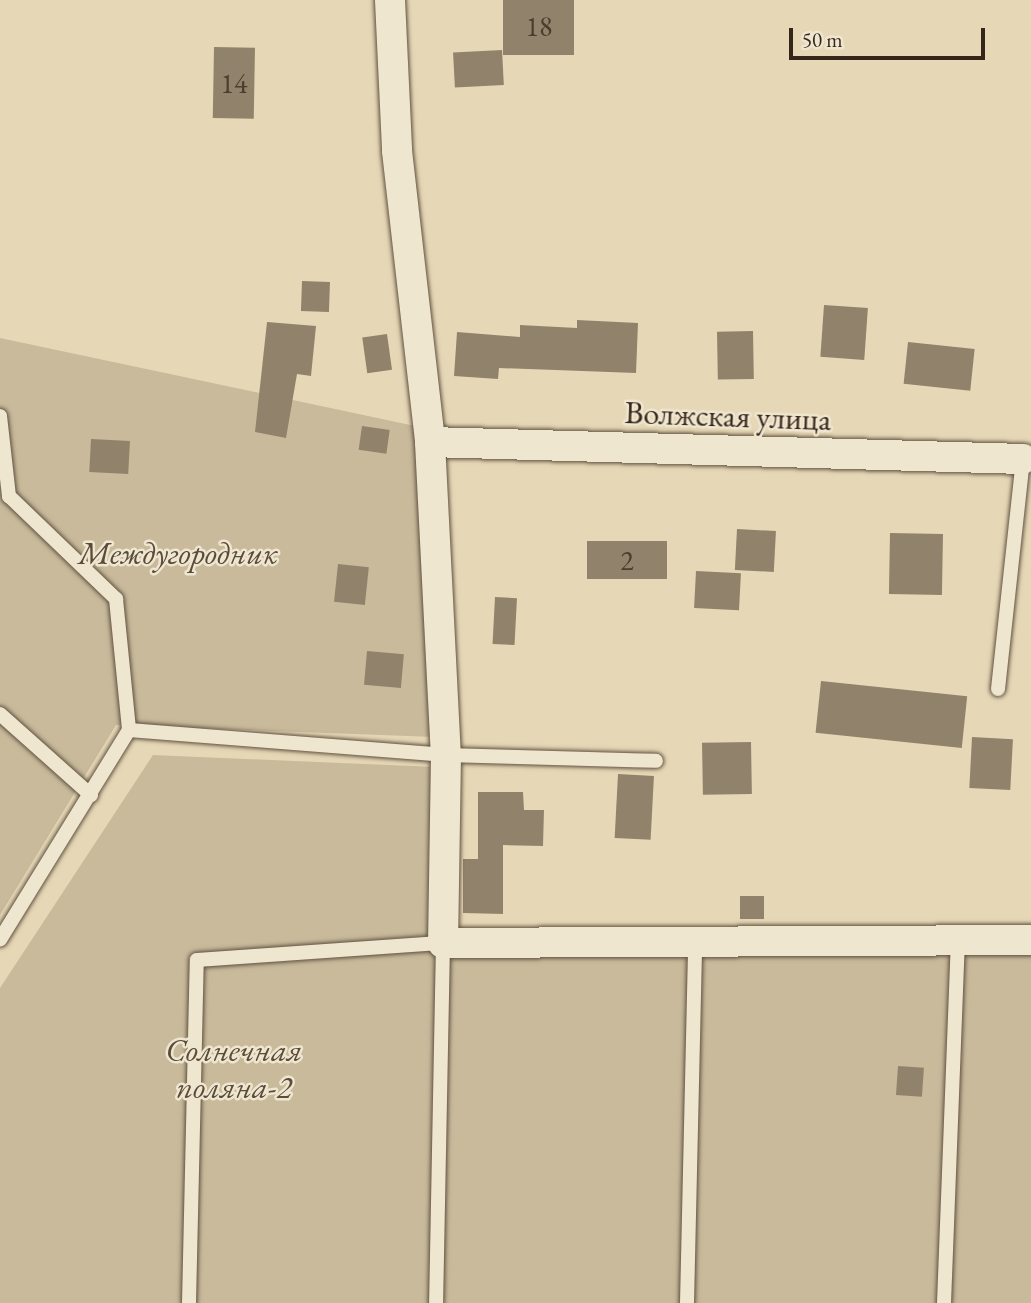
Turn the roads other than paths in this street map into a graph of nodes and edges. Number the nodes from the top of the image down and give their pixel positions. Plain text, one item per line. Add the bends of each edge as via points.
1 (390, 0) edge
2 (0, 416) edge
3 (430, 442) junction
4 (1023, 459) joint
5 (998, 689) dead end
6 (0, 713) edge
7 (129, 730) junction
8 (446, 755) junction
9 (656, 761) dead end
10 (91, 795) junction
11 (5, 920) edge
12 (695, 939) junction
13 (0, 940) edge
14 (1031, 940) edge
15 (958, 942) junction
16 (443, 943) junction
17 (190, 1303) edge
18 (436, 1303) edge
19 (687, 1303) edge
20 (944, 1303) edge

1 - 3 street via 397,151
2 - 7 lane via 9,496 116,599
3 - 4 street, Волжская улица
3 - 8 street
4 - 5 lane
6 - 10 lane
7 - 8 lane
7 - 10 lane
8 - 9 lane
8 - 16 street
10 - 11 lane
11 - 13 lane
12 - 15 street
12 - 16 street
12 - 19 lane
14 - 15 street
15 - 20 lane
16 - 17 lane via 197,960
16 - 18 lane

